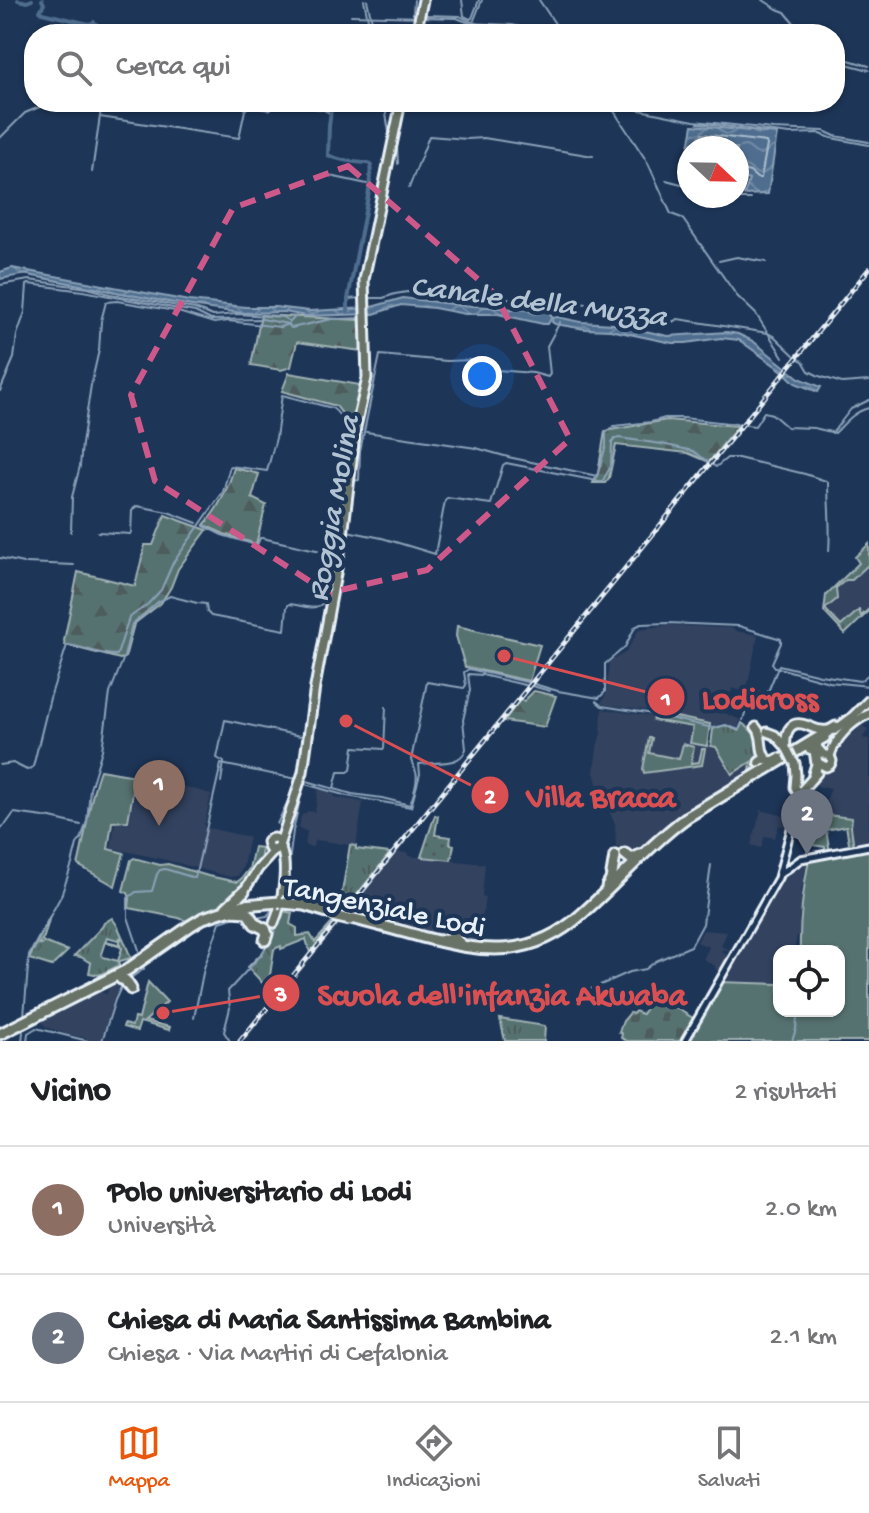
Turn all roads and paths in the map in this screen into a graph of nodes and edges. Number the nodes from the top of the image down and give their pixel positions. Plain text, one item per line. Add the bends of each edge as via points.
1 (423, 0) edge
2 (418, 24) edge
3 (400, 112) edge
4 (869, 700) edge
5 (869, 714) edge
6 (804, 725) junction
7 (791, 726) junction
8 (756, 727) dead end
9 (834, 729) junction
10 (809, 748) junction
11 (792, 755) junction
12 (823, 758) junction
13 (768, 760) junction
14 (814, 774) junction
15 (800, 785) junction
16 (736, 786) junction
17 (289, 817) junction
18 (667, 833) junction
19 (268, 841) junction
20 (869, 846) edge
21 (279, 848) junction
22 (258, 869) junction
23 (782, 871) junction
24 (244, 891) junction
25 (255, 903) junction
26 (279, 904) junction
27 (587, 910) junction
28 (225, 912) junction
29 (211, 915) junction
30 (251, 918) junction
31 (350, 919) junction
32 (269, 926) junction
33 (265, 940) dead end
34 (155, 951) junction
35 (137, 966) junction
36 (126, 981) junction
37 (87, 993) junction
38 (38, 1016) junction
39 (0, 1036) edge
40 (685, 1041) edge

1 - 2 main road
3 - 17 main road via 365,274 367,386 356,427 303,768
4 - 9 main road, Tangenziale Lodi
5 - 12 main road via 855,721
6 - 7 main road
6 - 9 main road
6 - 13 main road via 806,740
7 - 11 main road via 786,735
7 - 11 main road via 767,732
8 - 13 main road via 764,734 762,752
9 - 11 highway, Tangenziale Lodi
9 - 12 main road via 818,742
9 - 16 highway
10 - 11 highway
10 - 12 highway
10 - 14 highway via 817,753
11 - 15 main road
11 - 31 highway, Tangenziale Lodi via 682,824 580,919 539,943 509,951 469,951
12 - 14 main road
12 - 15 main road
13 - 16 highway
14 - 15 main road
15 - 23 street
16 - 18 highway
17 - 19 main road
17 - 21 main road
18 - 27 highway
18 - 27 highway via 636,858 620,855 609,883
19 - 21 main road via 276,838
19 - 22 main road
20 - 23 street via 801,859
21 - 22 main road
21 - 32 main road via 285,858 282,899
22 - 24 main road
23 - 40 street
24 - 25 highway via 242,901
24 - 29 highway
25 - 26 highway
25 - 29 highway
26 - 28 highway, Tangenziale Lodi
26 - 30 highway via 257,908
26 - 31 highway, Tangenziale Lodi, bridge
27 - 31 highway via 557,932 499,950 467,947 454,934 440,941
28 - 30 highway via 242,910
28 - 35 highway, Tangenziale Lodi
29 - 34 highway
30 - 32 highway
32 - 33 highway
34 - 36 highway
34 - 36 highway via 139,959 132,955
35 - 36 highway
35 - 37 highway, Tangenziale Lodi
36 - 37 highway
36 - 38 highway
37 - 38 highway, Tangenziale Lodi
38 - 39 highway, Tangenziale Lodi

